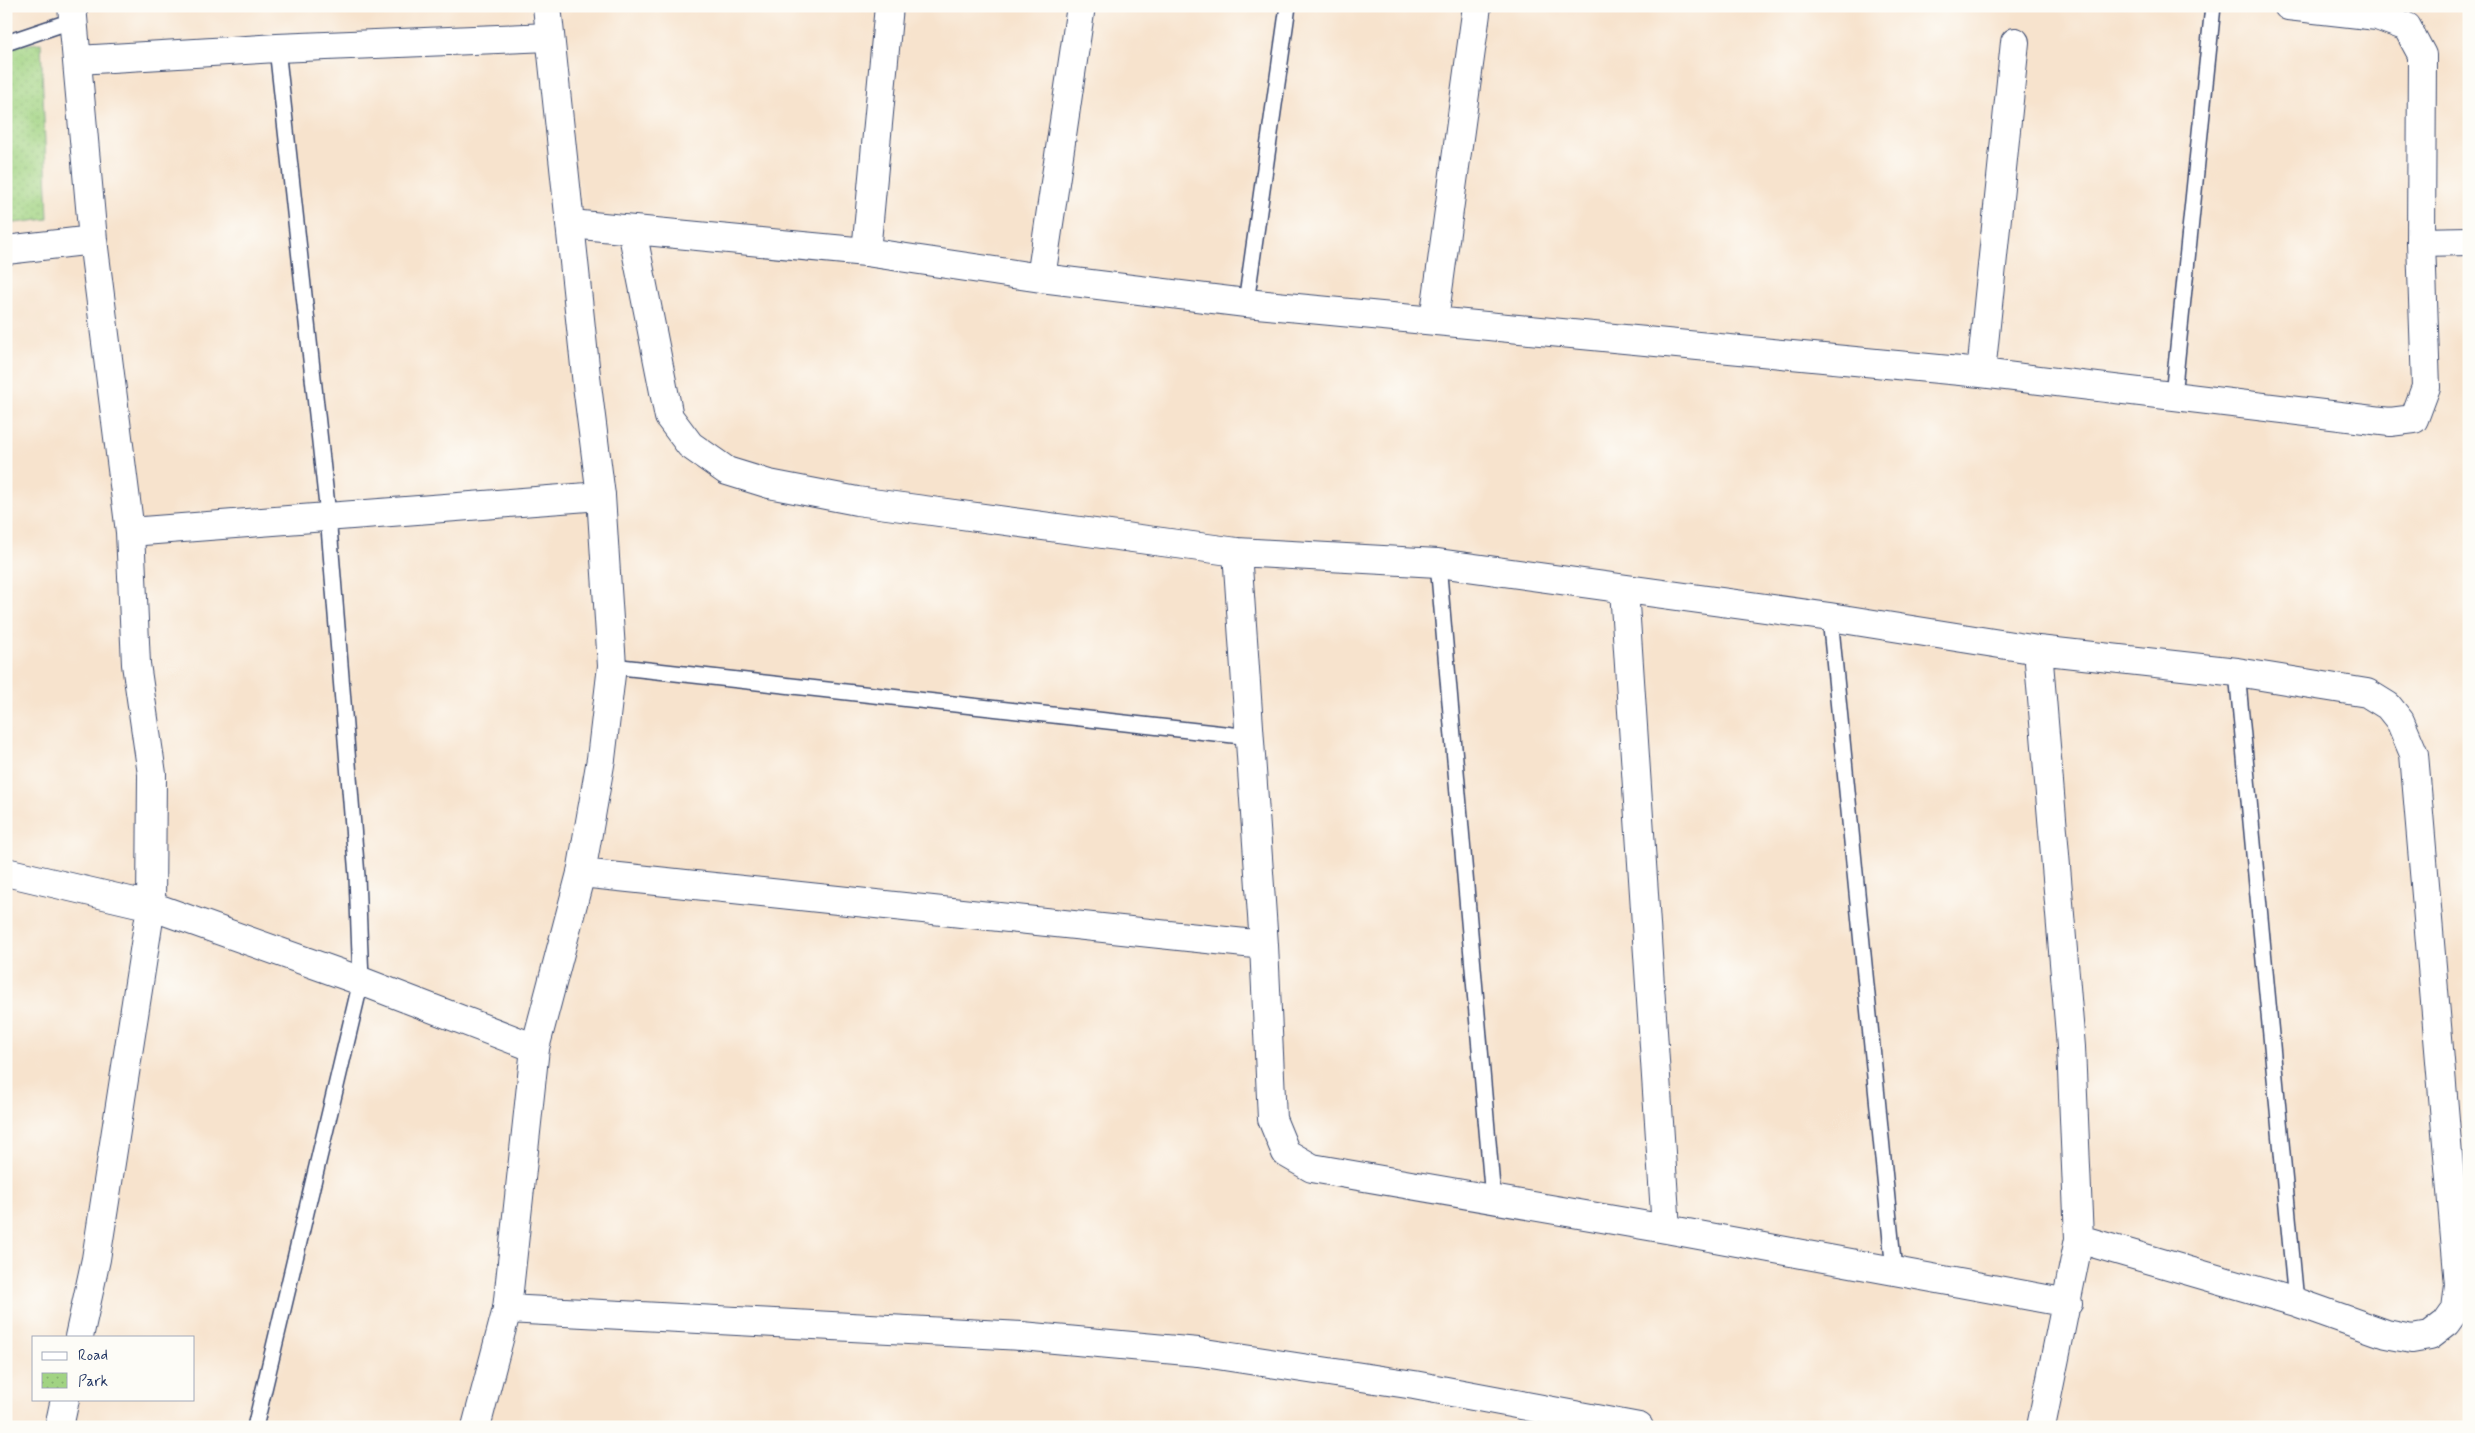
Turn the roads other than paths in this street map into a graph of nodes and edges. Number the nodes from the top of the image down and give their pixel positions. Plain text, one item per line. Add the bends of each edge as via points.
1 (547, 6) edge
2 (889, 6) edge
3 (1081, 6) edge
4 (1288, 6) edge
5 (1476, 6) edge
6 (2212, 6) edge
7 (2288, 6) edge
8 (73, 13) edge
9 (549, 37) junction
10 (2015, 42) dead end
11 (6, 43) edge
12 (277, 48) junction
13 (78, 60) junction
14 (571, 224) junction
15 (632, 230) junction
16 (93, 240) junction
17 (2469, 241) edge
18 (2422, 242) junction
19 (6, 250) edge
20 (866, 252) junction
21 (1042, 278) junction
22 (1246, 303) junction
23 (1434, 320) junction
24 (1981, 373) junction
25 (2172, 396) junction
26 (601, 496) junction
27 (328, 515) junction
28 (130, 532) junction
29 (1237, 552) junction
30 (1438, 563) junction
31 (1624, 589) junction
32 (1830, 617) junction
33 (2038, 650) junction
34 (612, 666) junction
35 (2237, 672) junction
36 (1251, 737) junction
37 (6, 872) edge
38 (581, 873) junction
39 (151, 906) junction
40 (1264, 945) junction
41 (362, 981) junction
42 (535, 1048) junction
43 (1493, 1199) junction
44 (1666, 1229) junction
45 (2079, 1240) junction
46 (1894, 1271) junction
47 (2296, 1302) junction
48 (2068, 1303) junction
49 (507, 1308) junction
50 (79, 1336) edge
51 (65, 1400) edge
52 (59, 1427) edge
53 (254, 1427) edge
54 (476, 1427) edge
55 (1639, 1427) edge
56 (2041, 1427) edge

1 - 9 street
2 - 20 street
3 - 21 street
4 - 22 lane
5 - 23 street
6 - 25 lane
7 - 18 street via 2377,16 2407,27 2422,55
8 - 11 lane
8 - 13 street
9 - 12 street
9 - 14 street
10 - 24 street
12 - 13 street
12 - 27 lane
13 - 16 street
14 - 15 street
14 - 26 street
15 - 20 street
15 - 29 street via 669,417 690,445 727,471 769,484 857,501
16 - 19 street
16 - 28 street
17 - 18 street
18 - 25 street via 2426,387 2414,418 2390,422
20 - 21 street
21 - 22 street
22 - 23 street
23 - 24 street
24 - 25 street
26 - 27 street
26 - 34 street
27 - 28 street
27 - 41 lane via 357,876
28 - 39 street via 136,664 152,774
29 - 30 street
29 - 36 street
30 - 31 street
30 - 43 lane
31 - 32 street
31 - 44 street
32 - 33 street
32 - 46 lane
33 - 35 street
33 - 45 street via 2071,1047
34 - 36 lane
34 - 38 street via 601,759
35 - 47 lane
35 - 47 street via 2367,694 2388,706 2400,720 2414,754 2458,1275 2456,1308 2446,1323 2429,1336 2412,1339 2386,1334
36 - 40 street
37 - 39 street
38 - 40 street
38 - 42 street
39 - 41 street
39 - 50 street via 96,1260
40 - 43 street via 1272,1119 1286,1153 1312,1168
41 - 42 street
41 - 53 lane
42 - 49 street
43 - 44 street
44 - 46 street
45 - 47 street
45 - 48 street
46 - 48 street
48 - 56 street
49 - 54 street
49 - 55 street via 1022,1336 1198,1352 1414,1385
51 - 52 street

